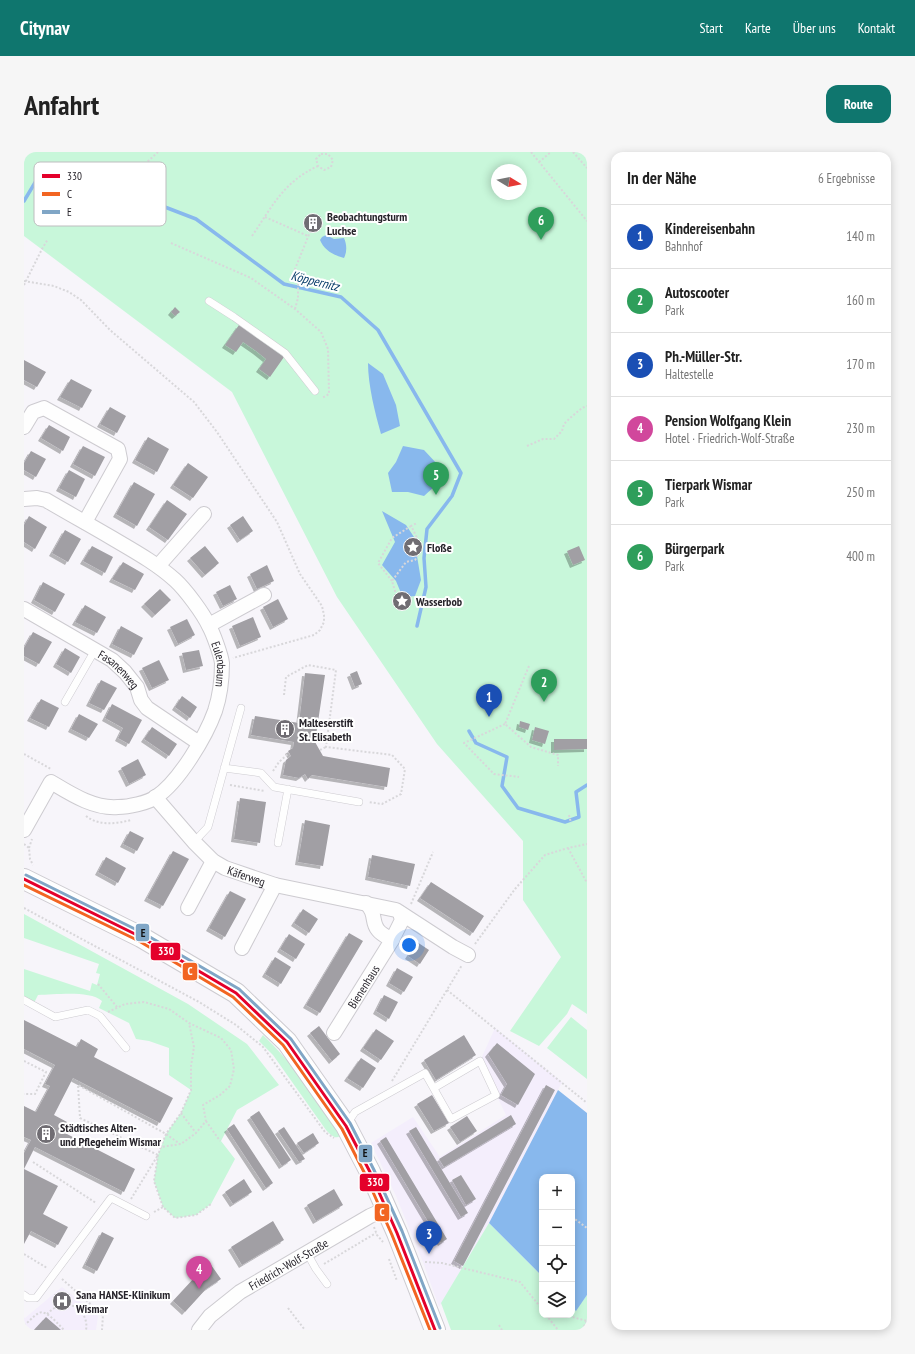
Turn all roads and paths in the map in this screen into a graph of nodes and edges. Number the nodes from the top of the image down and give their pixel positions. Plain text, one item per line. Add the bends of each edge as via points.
1 (158, 152) edge
2 (531, 152) edge
3 (551, 152) edge
4 (573, 152) edge
5 (147, 162) edge
6 (539, 162) junction
7 (318, 166) junction
8 (587, 168) edge
9 (265, 217) junction
10 (587, 221) edge
11 (312, 227) dead end
12 (252, 236) dead end
13 (308, 236) junction
14 (48, 239) dead end
15 (171, 242) dead end
16 (25, 281) edge
17 (24, 285) edge
18 (209, 301) dead end
19 (295, 309) junction
20 (315, 391) dead end
21 (320, 400) dead end
22 (587, 406) edge
23 (24, 427) edge
24 (527, 446) dead end
25 (24, 499) edge
26 (204, 514) dead end
27 (84, 522) junction
28 (417, 523) dead end
29 (410, 527) junction
30 (158, 566) junction
31 (393, 580) junction
32 (264, 595) dead end
33 (400, 599) dead end
34 (26, 614) edge
35 (209, 625) junction
36 (94, 650) junction
37 (222, 661) junction
38 (529, 666) dead end
39 (284, 695) dead end
40 (65, 702) dead end
41 (241, 708) dead end
42 (505, 724) junction
43 (199, 744) junction
44 (326, 747) junction
45 (320, 750) dead end
46 (289, 753) dead end
47 (558, 766) dead end
48 (224, 768) junction
49 (519, 776) dead end
50 (267, 780) junction
51 (220, 784) junction
52 (287, 792) junction
53 (155, 797) junction
54 (358, 802) joint
55 (85, 815) dead end
56 (569, 815) dead end
57 (134, 819) dead end
58 (571, 823) dead end
59 (28, 833) edge
60 (194, 842) junction
61 (278, 843) dead end
62 (587, 844) edge
63 (29, 848) dead end
64 (568, 848) junction
65 (433, 852) dead end
66 (213, 861) junction
67 (24, 879) edge
68 (587, 883) edge
69 (275, 885) junction
70 (366, 903) junction
71 (24, 908) edge
72 (188, 908) dead end
73 (403, 915) junction
74 (392, 940) junction
75 (242, 948) dead end
76 (468, 955) junction
77 (98, 984) dead end
78 (447, 990) junction
79 (24, 1000) edge
80 (117, 1007) junction
81 (100, 1016) junction
82 (189, 1023) junction
83 (334, 1033) dead end
84 (126, 1048) dead end
85 (24, 1061) edge
86 (434, 1088) junction
87 (24, 1094) edge
88 (382, 1097) junction
89 (587, 1103) edge
90 (181, 1113) junction
91 (206, 1121) junction
92 (196, 1133) junction
93 (166, 1134) junction
94 (341, 1135) junction
95 (220, 1141) dead end
96 (180, 1144) junction
97 (161, 1147) junction
98 (158, 1155) junction
99 (33, 1162) dead end
100 (211, 1204) dead end
101 (128, 1206) junction
102 (163, 1207) junction
103 (104, 1208) junction
104 (378, 1212) junction
105 (146, 1216) joint
106 (575, 1219) edge
107 (587, 1228) edge
108 (376, 1233) junction
109 (384, 1244) dead end
110 (307, 1253) junction
111 (24, 1254) edge
112 (388, 1256) dead end
113 (411, 1267) junction
114 (316, 1269) junction
115 (54, 1273) junction
116 (327, 1284) dead end
117 (400, 1285) dead end
118 (24, 1295) edge
119 (539, 1305) edge
120 (288, 1308) dead end
121 (47, 1314) junction
122 (548, 1318) edge
123 (575, 1318) edge
124 (587, 1321) edge
125 (24, 1325) edge
126 (499, 1326) dead end
127 (64, 1330) edge
128 (86, 1330) edge
129 (102, 1330) edge
130 (199, 1330) edge
131 (305, 1330) edge
132 (435, 1330) edge
133 (502, 1330) edge
134 (558, 1330) edge
135 (582, 1330) edge

1 - 5 path
2 - 6 path
3 - 6 path
4 - 8 path
6 - 10 path
7 - 7 path via 324,170 331,167 333,160 328,154 321,154 316,159
7 - 9 path via 287,186
9 - 12 path
9 - 13 path
11 - 13 path
13 - 19 path via 295,269 298,284
14 - 16 path
15 - 19 path via 251,278
16 - 17 path
16 - 37 path via 54,286 81,300 110,330 194,402 277,522 300,574 322,606 324,622 314,635
18 - 20 lane via 285,353
19 - 21 path via 321,332 328,349 329,394
22 - 24 path via 564,424 562,431 554,439 543,439
23 - 27 street via 33,412 44,408 118,449 120,459
25 - 27 street, Eulenbaum via 46,500
26 - 30 street
27 - 30 street, Eulenbaum
28 - 29 path
29 - 31 path via 418,540 418,555 415,560 406,562
29 - 31 path via 392,538 378,564
30 - 35 street, Eulenbaum via 176,580
31 - 33 path
32 - 35 street
34 - 36 street, Fasanenweg
35 - 37 street, Eulenbaum
36 - 40 lane
36 - 43 street, Fasanenweg via 112,660 124,672 137,687 146,708
37 - 43 street, Eulenbaum via 221,685 215,710
38 - 42 path
39 - 44 path via 286,677 308,665 336,670
41 - 48 lane
42 - 47 path via 532,746 558,755
42 - 49 path via 464,743 494,774
43 - 53 street, Eulenbaum via 179,773
44 - 45 path
44 - 54 path via 392,755 405,769 401,794 382,804
46 - 50 path via 279,762
48 - 50 lane via 261,773
48 - 51 lane
50 - 52 lane via 274,787
51 - 52 path
51 - 60 lane via 208,827
52 - 54 lane
52 - 61 lane
53 - 59 street, Eulenbaum via 118,807 100,806 83,800 51,782
53 - 60 street, Käferweg
55 - 57 path via 95,822 104,823
56 - 58 path
59 - 63 path
60 - 66 street, Käferweg
62 - 64 path
64 - 68 path
64 - 76 path via 545,855 515,889
65 - 73 path
66 - 69 street, Käferweg via 225,868
66 - 72 street
67 - 94 street via 141,937 236,993 287,1042
69 - 70 street, Käferweg
69 - 75 street
70 - 73 street, Käferweg via 393,909
70 - 74 street via 373,912 378,931
71 - 94 path via 199,1002 236,1025 262,1047 325,1132 334,1139
73 - 74 street
73 - 76 street, Käferweg
74 - 83 street, Bienenhaus
76 - 78 path
77 - 80 path
78 - 88 path
78 - 89 path
79 - 81 lane via 55,1017 88,1010
80 - 81 path
80 - 82 path via 144,1002 169,1009
81 - 84 lane
82 - 90 path via 194,1046 191,1090
82 - 91 path via 221,1038 231,1050 234,1069 230,1086 203,1105
85 - 87 path via 46,1072 35,1094
86 - 86 lane via 480,1061 496,1095 451,1119
86 - 88 lane via 425,1073
88 - 94 lane via 355,1112
90 - 92 path
90 - 93 path
91 - 92 path
91 - 95 path
92 - 96 path
93 - 96 path
93 - 97 path
93 - 98 path via 78,1086 80,1118
94 - 104 street via 370,1172
96 - 97 path
97 - 98 path
98 - 101 path
98 - 102 path via 154,1182
99 - 103 path
100 - 102 path via 196,1215 175,1218
101 - 103 lane via 111,1198
101 - 105 lane
102 - 105 path
103 - 115 lane
104 - 108 path
104 - 110 street, Friedrich-Wolf-Straße
104 - 113 street
106 - 107 path
108 - 109 path
108 - 114 path
110 - 114 lane
110 - 130 street, Friedrich-Wolf-Straße via 240,1292 210,1316
111 - 115 path
112 - 117 path
113 - 119 path via 423,1262 442,1263 520,1282
113 - 132 street
114 - 116 lane
115 - 118 lane via 36,1298
115 - 129 path via 103,1314
120 - 131 path
121 - 125 path via 39,1312
121 - 127 path
121 - 128 path via 57,1306 74,1306 82,1312 87,1324
122 - 134 path
123 - 124 path
124 - 135 path
126 - 133 path

